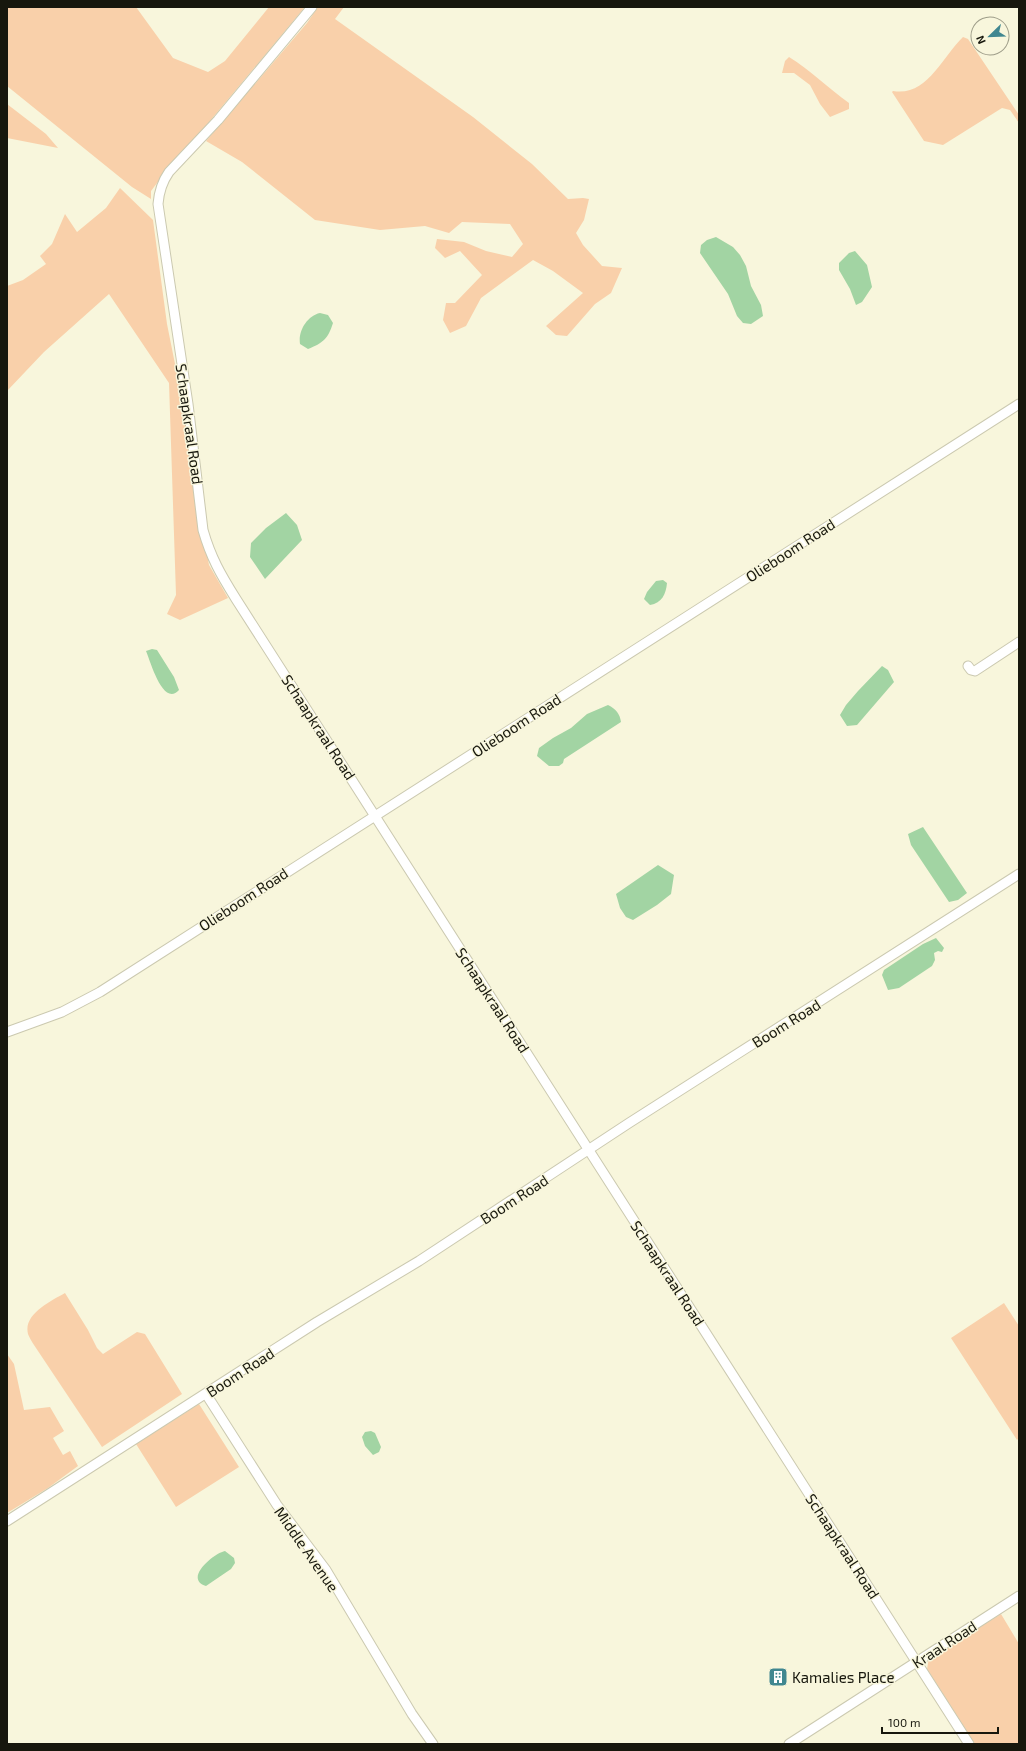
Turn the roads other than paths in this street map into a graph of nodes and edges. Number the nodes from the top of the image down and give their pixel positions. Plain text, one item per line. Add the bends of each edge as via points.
1 (312, 7) edge
2 (1019, 404) edge
3 (1019, 642) edge
4 (968, 666) dead end
5 (375, 815) junction
6 (1019, 874) edge
7 (7, 1032) edge
8 (589, 1149) junction
9 (206, 1394) junction
10 (7, 1522) edge
11 (1019, 1596) edge
12 (917, 1662) junction
13 (433, 1744) edge
14 (788, 1744) edge
15 (969, 1744) edge

1 - 5 street, Schaapkraal Road via 218,120 169,172 163,182 158,204 208,548 240,606
2 - 5 street, Olieboom Road
3 - 4 street via 975,671
5 - 7 street, Olieboom Road via 100,992 62,1012
5 - 8 street, Schaapkraal Road
6 - 8 street, Boom Road
8 - 9 street, Boom Road via 418,1261 317,1322
8 - 12 street, Schaapkraal Road
9 - 10 street, Boom Road
9 - 13 street, Middle Avenue via 277,1505 326,1570
11 - 12 street, Kraal Road
12 - 14 street, Kraal Road
12 - 15 street, Schaapkraal Road

